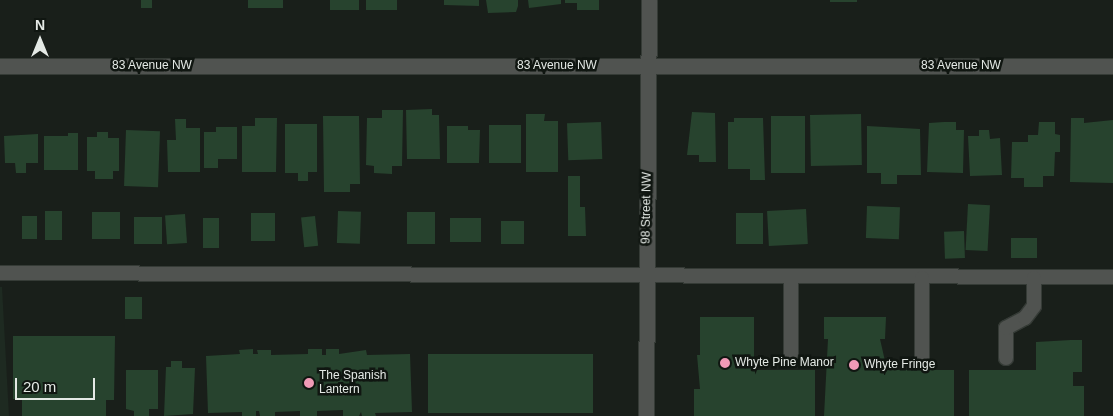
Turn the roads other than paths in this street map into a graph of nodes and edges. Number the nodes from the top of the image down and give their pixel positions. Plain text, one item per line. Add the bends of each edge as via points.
1 (649, 0) edge
2 (648, 65) junction
3 (0, 66) edge
4 (1113, 66) edge
5 (0, 273) edge
6 (646, 276) junction
7 (1113, 277) edge
8 (791, 278) junction
9 (922, 278) junction
10 (1034, 278) junction
11 (791, 354) dead end
12 (1006, 358) dead end
13 (922, 362) dead end
14 (646, 416) edge

1 - 2 street, 98 Street NW
2 - 3 street, 83 Avenue NW
2 - 4 street, 83 Avenue NW
2 - 6 street, 98 Street NW
5 - 6 lane
6 - 8 lane
6 - 14 street, 98 Street NW
7 - 10 lane
8 - 9 lane
8 - 11 lane
9 - 10 lane
9 - 13 lane
10 - 12 lane via 1034,306 1025,318 1006,328

